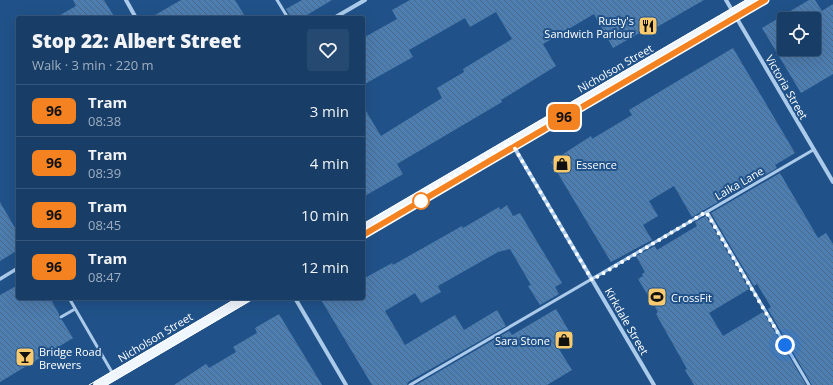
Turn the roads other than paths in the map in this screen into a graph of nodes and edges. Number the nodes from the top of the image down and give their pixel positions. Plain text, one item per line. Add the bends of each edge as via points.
1 (126, 0) edge
2 (277, 0) edge
3 (365, 0) edge
4 (726, 0) edge
5 (755, 0) edge
6 (733, 13) junction
7 (135, 16) edge
8 (287, 16) edge
9 (337, 16) edge
10 (511, 142) junction
11 (813, 150) junction
12 (832, 176) edge
13 (833, 182) edge
14 (706, 212) junction
15 (365, 228) edge
16 (16, 269) edge
17 (0, 279) edge
18 (592, 280) junction
19 (70, 300) edge
20 (243, 300) edge
21 (296, 300) edge
22 (75, 309) junction
23 (61, 317) dead end
24 (114, 376) junction
25 (98, 385) edge
26 (346, 385) edge
27 (410, 385) edge
28 (654, 385) edge
29 (808, 385) edge

1 - 7 street
2 - 8 lane
3 - 9 street
4 - 6 street, Victoria Street
5 - 6 main road, Nicholson Street
6 - 10 main road, Nicholson Street
6 - 11 street, Victoria Street
10 - 15 main road, Nicholson Street
10 - 18 street, Kirkdale Street
11 - 12 street, Victoria Street
11 - 14 lane, Laika Lane
12 - 13 street, Victoria Street
14 - 18 lane, Laika Lane
14 - 29 lane
16 - 17 street
18 - 27 lane, Laika Lane
18 - 28 street, Kirkdale Street
19 - 22 lane
20 - 24 main road, Nicholson Street
21 - 26 street
22 - 23 lane
22 - 24 lane
24 - 25 main road, Nicholson Street

